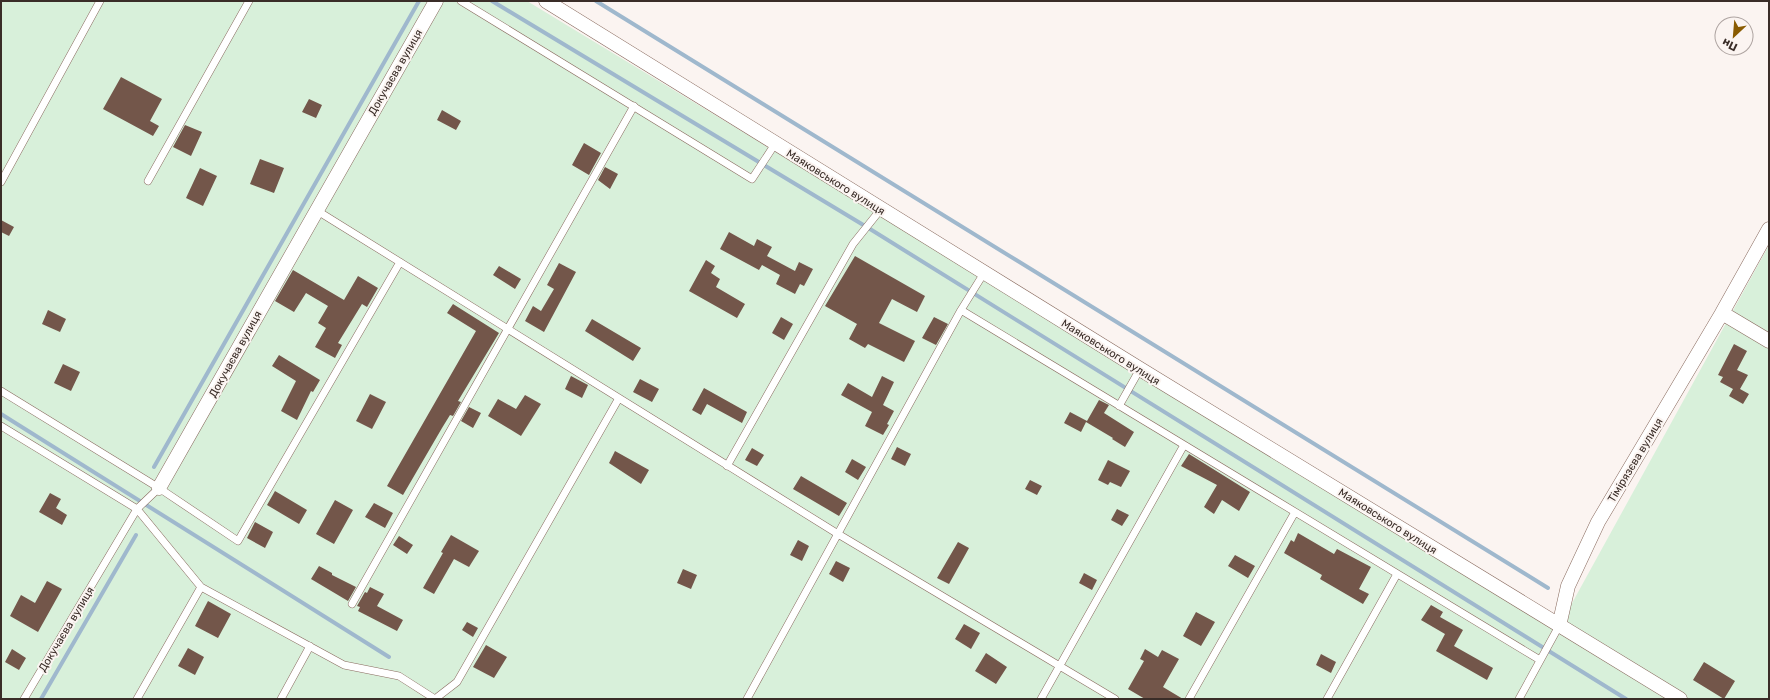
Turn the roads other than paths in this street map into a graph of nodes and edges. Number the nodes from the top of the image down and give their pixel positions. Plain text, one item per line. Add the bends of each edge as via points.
1 (100, 1) edge
2 (249, 1) edge
3 (436, 1) edge
4 (461, 1) edge
5 (546, 1) edge
6 (634, 106) junction
7 (771, 149) junction
8 (148, 180) dead end
9 (1, 182) edge
10 (881, 209) junction
11 (316, 210) junction
12 (1769, 229) edge
13 (400, 262) junction
14 (984, 273) junction
15 (961, 310) junction
16 (1722, 313) junction
17 (508, 329) junction
18 (1769, 341) edge
19 (1140, 369) junction
20 (1, 391) edge
21 (619, 398) junction
22 (1119, 406) junction
23 (1, 426) edge
24 (1184, 445) junction
25 (728, 466) junction
26 (159, 488) junction
27 (137, 509) junction
28 (1295, 512) junction
29 (838, 534) junction
30 (1397, 574) junction
31 (201, 586) junction
32 (352, 604) dead end
33 (1559, 626) junction
34 (310, 646) junction
35 (1540, 660) junction
36 (1059, 666) junction
37 (24, 699) edge
38 (137, 699) edge
39 (281, 699) edge
40 (435, 699) edge
41 (747, 699) edge
42 (1041, 699) edge
43 (1116, 699) edge
44 (1190, 699) edge
45 (1327, 699) edge
46 (1519, 699) edge
47 (1680, 699) edge

1 - 9 lane
2 - 8 lane
3 - 11 street, Докучаєва вулиця
4 - 6 lane
5 - 7 street, Маяковського вулиця
6 - 7 lane via 752,179
6 - 17 lane
7 - 10 street, Маяковського вулиця
10 - 14 street, Маяковського вулиця
10 - 25 lane via 853,244
11 - 13 lane
11 - 26 street, Докучаєва вулиця
12 - 16 street, Тімірязєва вулиця
13 - 17 lane
13 - 26 lane via 238,541
14 - 15 lane
14 - 19 street, Маяковського вулиця
15 - 22 lane
15 - 29 lane
16 - 18 street
16 - 33 street, Тімірязєва вулиця via 1598,522 1568,586
17 - 21 lane
17 - 32 lane
19 - 22 lane
19 - 33 street, Маяковського вулиця
20 - 26 lane
21 - 25 lane
21 - 40 lane via 457,682
22 - 24 lane
23 - 27 lane
24 - 28 lane
24 - 36 lane
25 - 29 lane
26 - 27 lane, Докучаєва вулиця
27 - 31 lane
27 - 37 lane, Докучаєва вулиця
28 - 30 lane
28 - 44 lane
29 - 36 lane
29 - 41 lane
30 - 35 lane
30 - 45 lane
31 - 34 lane
31 - 38 lane
33 - 35 lane, Тімірязєва вулиця
33 - 47 street, Маяковського вулиця
34 - 39 lane
34 - 40 lane via 344,665 399,676
35 - 46 lane, Тімірязєва вулиця
36 - 42 lane
36 - 43 lane

